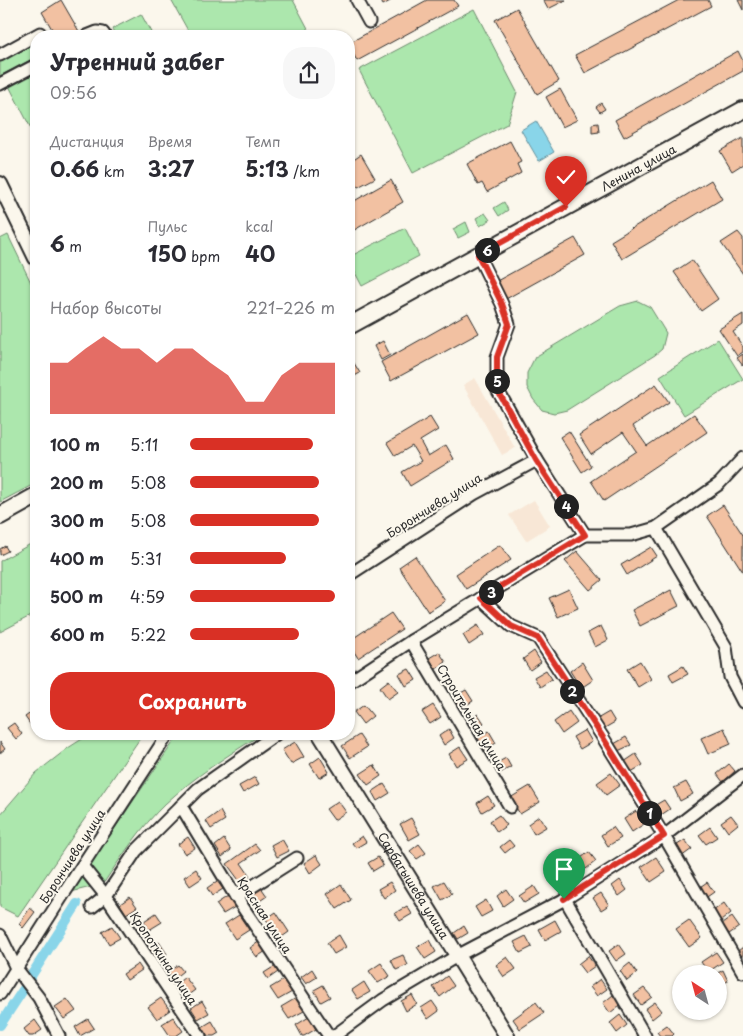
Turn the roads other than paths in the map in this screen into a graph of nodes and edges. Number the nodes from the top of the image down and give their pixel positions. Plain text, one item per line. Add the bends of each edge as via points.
1 (357, 0) edge
2 (369, 22) dead end
3 (30, 38) edge
4 (0, 55) edge
5 (30, 68) edge
6 (0, 84) edge
7 (743, 110) edge
8 (0, 184) edge
9 (30, 246) edge
10 (478, 255) junction
11 (355, 323) edge
12 (743, 458) edge
13 (536, 460) junction
14 (30, 499) edge
15 (0, 516) edge
16 (656, 528) junction
17 (585, 535) junction
18 (355, 572) edge
19 (481, 598) junction
20 (410, 641) junction
21 (355, 678) edge
22 (743, 702) edge
23 (164, 740) edge
24 (267, 740) edge
25 (324, 740) edge
26 (743, 775) edge
27 (181, 806) junction
28 (510, 807) dead end
29 (664, 836) junction
30 (297, 858) dead end
31 (82, 866) junction
32 (106, 896) junction
33 (236, 897) junction
34 (564, 899) junction
35 (92, 907) dead end
36 (0, 935) edge
37 (457, 956) junction
38 (16, 968) junction
39 (743, 972) edge
40 (0, 994) edge
41 (59, 1036) edge
42 (200, 1036) edge
43 (329, 1036) edge
44 (334, 1036) edge
45 (507, 1036) edge
46 (645, 1036) edge

1 - 2 street
3 - 4 street
5 - 6 street
7 - 10 main road, Ленина улица
8 - 9 street
10 - 11 main road, Ленина улица
10 - 13 street via 509,324 497,357 497,389
12 - 16 street via 718,484
13 - 17 street
13 - 18 street, Борончиева улица via 474,494
14 - 15 main road
16 - 17 street via 631,535
16 - 22 street via 726,647 730,677
17 - 19 street
19 - 20 street
19 - 29 street via 511,626 538,638
20 - 21 street
20 - 28 street, Строительная улица
23 - 31 street, Борончиева улица
24 - 27 street via 198,789
25 - 37 street, Сарбагышева улица
26 - 29 street
27 - 32 street via 136,851
27 - 33 street, Красная улица
29 - 34 street
29 - 39 street
30 - 33 street
31 - 32 street, Кропоткина улица
31 - 38 street, Борончиева улица
32 - 35 street
32 - 42 street, Кропоткина улица
33 - 43 street, Красная улица
34 - 37 street
34 - 46 street
36 - 38 street
37 - 44 street via 383,1000
37 - 45 street, Сарбагышева улица
38 - 40 street, Борончиева улица
38 - 41 street via 39,998

